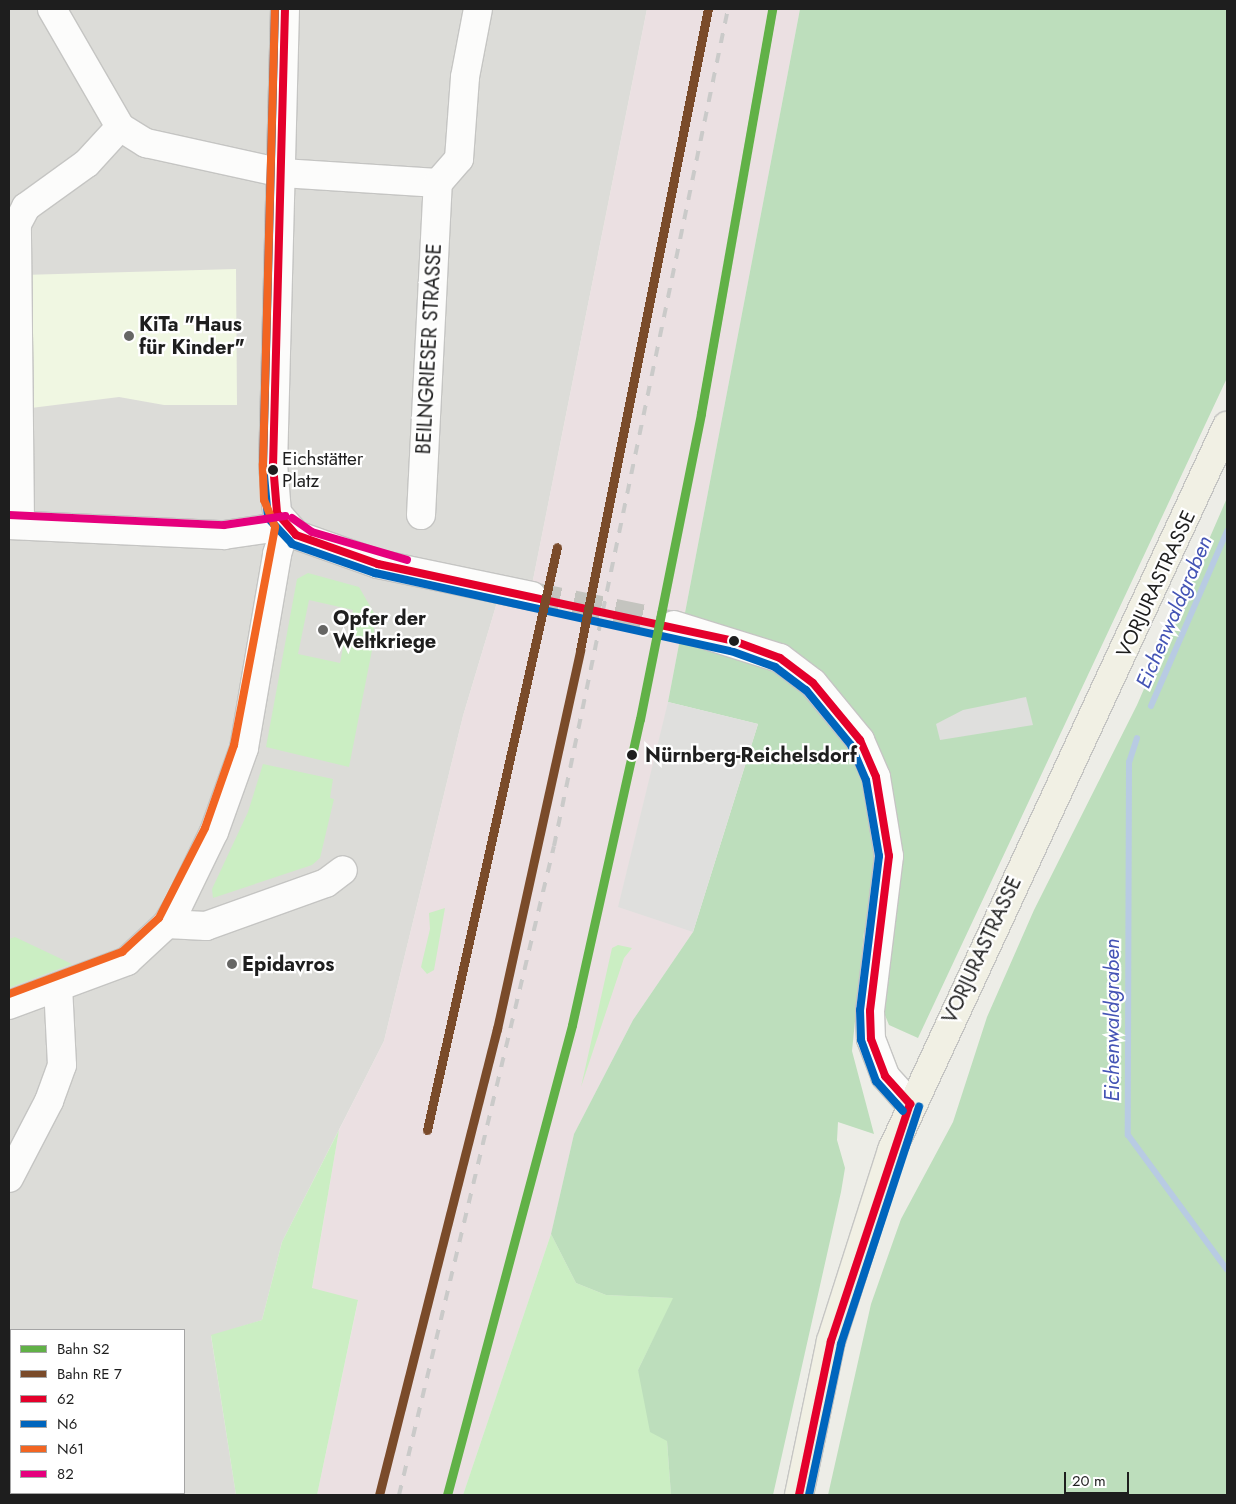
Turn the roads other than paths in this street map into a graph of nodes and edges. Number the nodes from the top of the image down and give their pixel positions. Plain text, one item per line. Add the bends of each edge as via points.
1 (52, 9) edge
2 (285, 9) edge
3 (478, 9) edge
4 (120, 127) junction
5 (282, 173) junction
6 (438, 183) junction
7 (1227, 426) edge
8 (421, 515) dead end
9 (14, 525) edge
10 (286, 526) junction
11 (532, 596) tunnel mouth
12 (674, 625) tunnel mouth
13 (343, 870) dead end
14 (167, 924) junction
15 (58, 986) junction
16 (9, 1005) edge
17 (910, 1104) junction
18 (9, 1178) edge
19 (799, 1495) edge

1 - 4 street
2 - 5 street
3 - 6 street via 465,77 459,159
4 - 5 street via 146,143
4 - 9 street via 87,163 26,207 17,224
5 - 6 street
5 - 10 street via 274,498
6 - 8 street, BEILNGRIESER STRASSE
7 - 17 main road, VORJURASTRASSE
9 - 10 street via 224,535
10 - 11 street via 308,541 378,564
10 - 14 street via 275,561 244,748 214,832
12 - 17 street via 780,658 813,683 860,740 876,777 889,856 870,1011 872,1039 885,1076
13 - 14 street via 326,883 206,926
14 - 15 street via 127,961
15 - 16 street
15 - 18 street via 62,1065 49,1101
17 - 19 main road, VORJURASTRASSE via 831,1341

